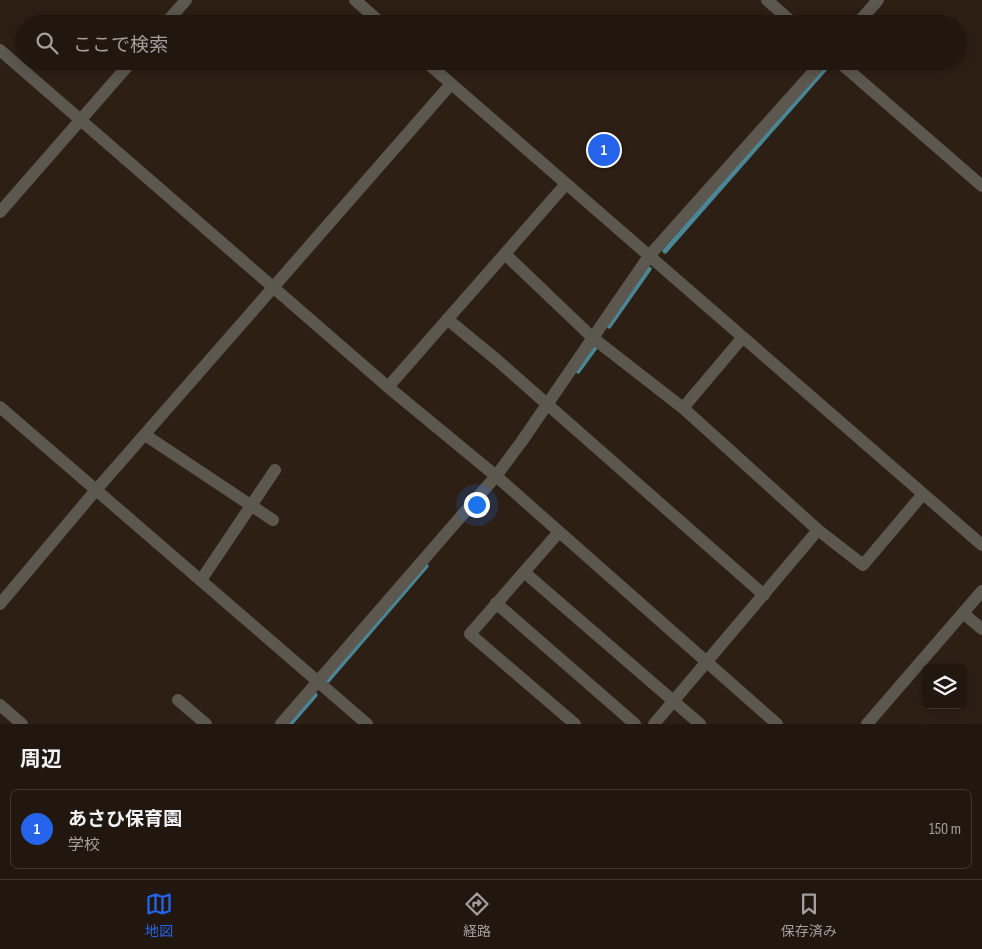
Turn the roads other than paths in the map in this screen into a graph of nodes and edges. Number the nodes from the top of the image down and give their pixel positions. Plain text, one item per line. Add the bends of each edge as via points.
1 (186, 0) edge
2 (355, 0) edge
3 (767, 0) edge
4 (878, 0) edge
5 (173, 15) edge
6 (372, 15) edge
7 (784, 15) edge
8 (865, 15) edge
9 (0, 50) edge
10 (15, 63) edge
11 (23, 70) edge
12 (124, 70) edge
13 (435, 70) edge
14 (815, 70) edge
15 (848, 70) edge
16 (451, 84) junction
17 (80, 120) junction
18 (566, 184) junction
19 (982, 186) edge
20 (0, 212) edge
21 (504, 254) junction
22 (650, 256) junction
23 (273, 288) junction
24 (447, 319) junction
25 (743, 337) junction
26 (594, 338) junction
27 (388, 387) junction
28 (547, 405) junction
29 (0, 407) edge
30 (683, 408) junction
31 (145, 434) junction
32 (275, 470) dead end
33 (496, 476) junction
34 (96, 490) junction
35 (923, 494) junction
36 (251, 506) junction
37 (273, 520) dead end
38 (818, 530) junction
39 (560, 532) junction
40 (982, 544) edge
41 (524, 572) junction
42 (201, 580) junction
43 (982, 591) edge
44 (764, 594) junction
45 (0, 604) edge
46 (496, 604) junction
47 (963, 613) junction
48 (982, 629) edge
49 (707, 662) junction
50 (318, 681) junction
51 (178, 700) dead end
52 (674, 701) junction
53 (0, 705) edge
54 (22, 724) edge
55 (206, 724) edge
56 (281, 724) edge
57 (367, 724) edge
58 (575, 724) edge
59 (635, 724) edge
60 (654, 724) edge
61 (700, 724) edge
62 (777, 724) edge
63 (867, 724) edge

1 - 5 street
2 - 6 street
3 - 7 street
4 - 8 street
9 - 10 street
11 - 17 street
12 - 17 street
13 - 16 street
14 - 22 street
15 - 19 street
16 - 18 street
16 - 23 street
17 - 20 street
17 - 23 street
18 - 21 street
18 - 22 street
21 - 24 street
21 - 26 street
22 - 25 street
22 - 26 street
23 - 27 street
23 - 31 street
24 - 27 street
24 - 28 street
25 - 30 street
25 - 35 street
26 - 28 street
26 - 30 street
27 - 33 street
28 - 33 street
28 - 44 street
29 - 34 street
30 - 38 street
31 - 34 street
31 - 36 street
32 - 36 street
33 - 39 street
33 - 50 street
34 - 42 street
34 - 45 street
35 - 38 street via 863,565
35 - 40 street
36 - 37 street
36 - 42 street
38 - 44 street
39 - 41 street
39 - 49 street
41 - 46 street
41 - 52 street
42 - 50 street
43 - 47 street
44 - 49 street
46 - 58 street via 470,634
46 - 59 street
47 - 48 street
47 - 63 street
49 - 52 street
49 - 62 street
50 - 56 street
50 - 57 street
51 - 55 street
52 - 60 street
52 - 61 street
53 - 54 street

